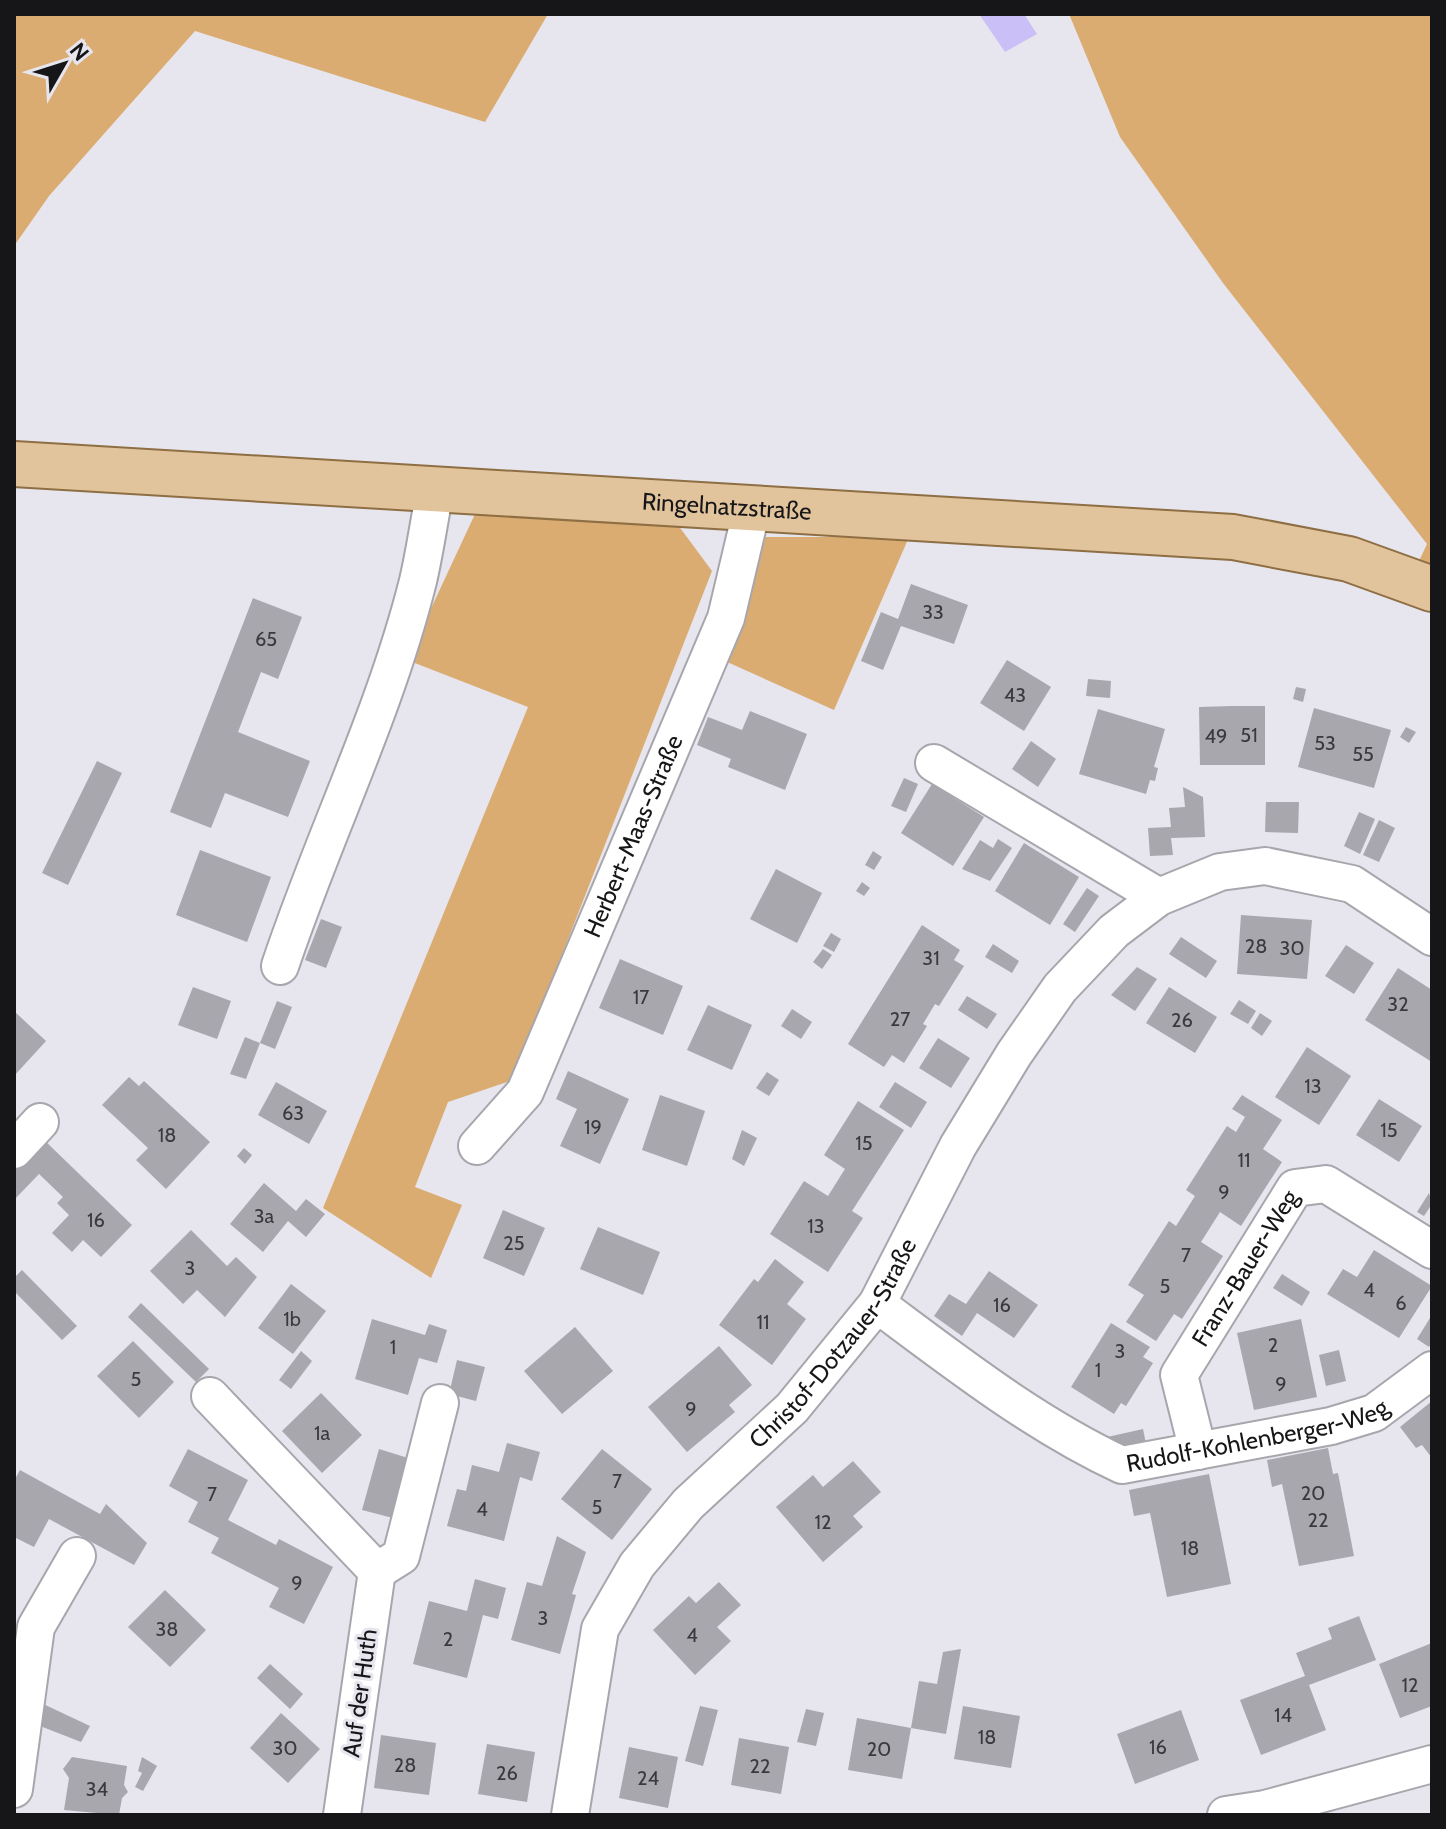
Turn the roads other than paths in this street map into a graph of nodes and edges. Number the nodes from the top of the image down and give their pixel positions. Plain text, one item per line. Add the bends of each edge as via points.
1 (14, 464) edge
2 (435, 491) junction
3 (752, 508) junction
4 (1432, 589) edge
5 (934, 763) dead end
6 (1159, 897) junction
7 (1432, 937) edge
8 (280, 966) dead end
9 (40, 1122) dead end
10 (477, 1146) dead end
11 (14, 1150) edge
12 (1432, 1250) edge
13 (877, 1304) junction
14 (1432, 1370) edge
15 (210, 1396) dead end
16 (440, 1403) dead end
17 (1198, 1451) junction
18 (77, 1556) dead end
19 (377, 1571) junction
20 (1432, 1764) edge
21 (14, 1789) edge
22 (1264, 1812) edge
23 (342, 1815) edge
24 (570, 1815) edge
25 (1226, 1815) edge

1 - 2 main road, Ringelnatzstraße
2 - 3 main road, Ringelnatzstraße
2 - 8 street via 418,582 373,720
3 - 4 main road, Ringelnatzstraße via 1233,537 1349,559
3 - 10 street, Herbert-Maas-Straße via 726,618 525,1092
5 - 6 street
6 - 7 street, Christof-Dotzauer-Straße via 1220,872 1265,866 1352,884
6 - 13 street, Christof-Dotzauer-Straße via 1114,931 1060,988 1014,1054 958,1146
9 - 11 street
12 - 17 street, Franz-Bauer-Weg via 1326,1184 1295,1188 1179,1375
13 - 17 street, Rudolf-Kohlenberger-Weg via 969,1372 1122,1465
13 - 24 street, Christof-Dotzauer-Straße via 792,1408 688,1504 637,1565 600,1629
14 - 17 street, Rudolf-Kohlenberger-Weg via 1374,1413
15 - 19 street
16 - 19 street via 401,1556
18 - 21 street via 36,1627
19 - 23 street, Auf der Huth
20 - 22 street
22 - 25 street

